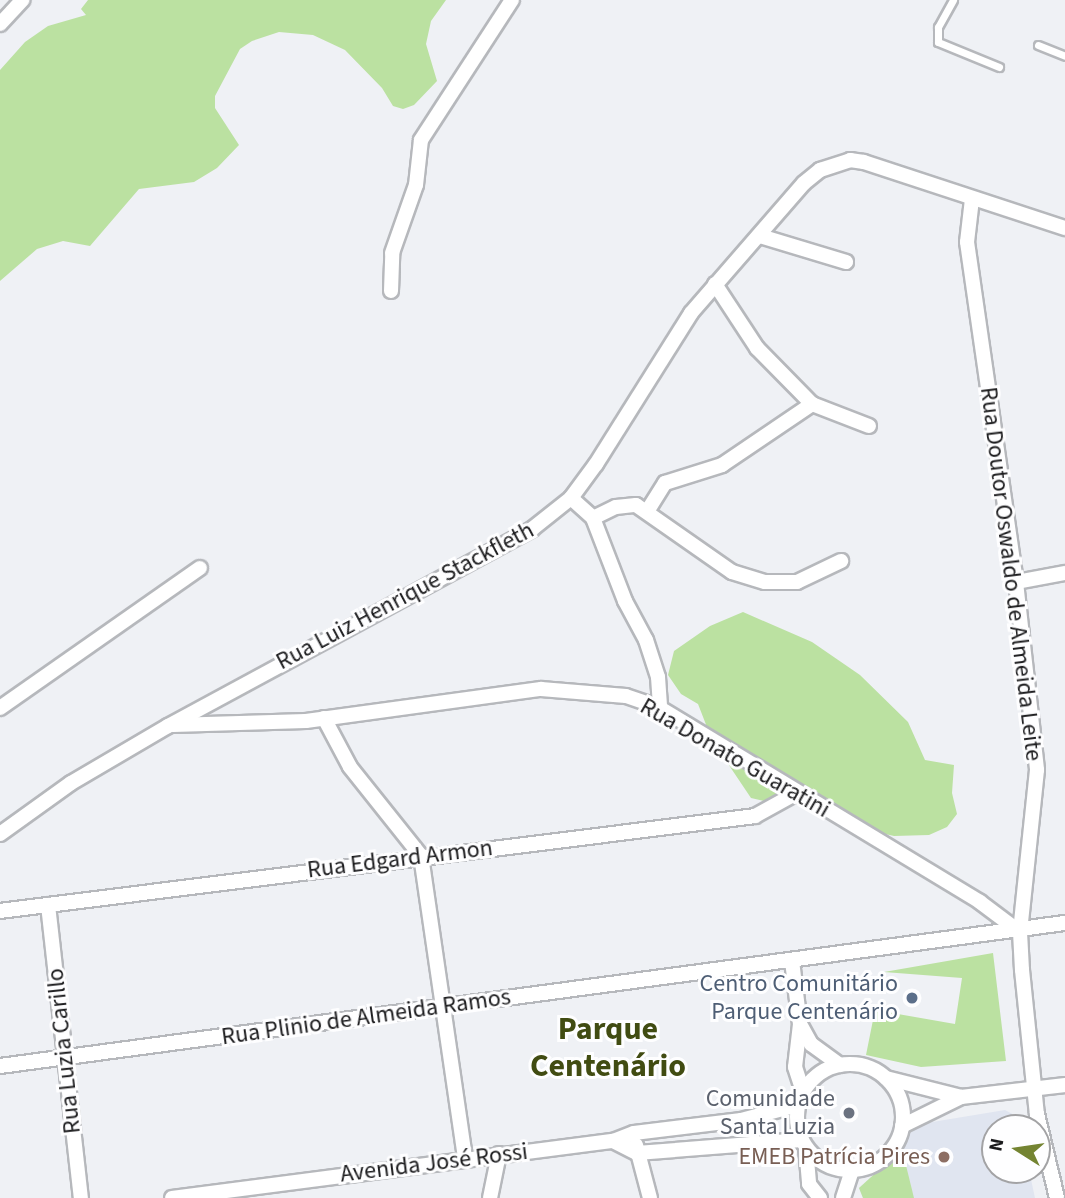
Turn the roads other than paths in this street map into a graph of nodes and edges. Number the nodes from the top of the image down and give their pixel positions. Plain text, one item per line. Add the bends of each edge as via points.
1 (22, 0) edge
2 (512, 0) edge
3 (953, 0) edge
4 (0, 24) edge
5 (1038, 46) dead end
6 (1065, 56) edge
7 (999, 66) dead end
8 (972, 199) junction
9 (1065, 228) edge
10 (760, 236) junction
11 (846, 262) dead end
12 (715, 284) junction
13 (391, 291) dead end
14 (812, 404) junction
15 (869, 426) dead end
16 (571, 498) junction
17 (648, 510) junction
18 (593, 518) junction
19 (841, 561) dead end
20 (200, 569) dead end
21 (1065, 573) edge
22 (1016, 582) junction
23 (0, 708) edge
24 (660, 708) junction
25 (324, 718) junction
26 (168, 726) junction
27 (795, 794) junction
28 (0, 834) edge
29 (421, 856) junction
30 (48, 905) junction
31 (0, 911) edge
32 (1065, 923) edge
33 (1020, 932) junction
34 (792, 961) junction
35 (444, 1007) junction
36 (800, 1024) junction
37 (65, 1058) junction
38 (840, 1065) junction
39 (0, 1066) edge
40 (886, 1078) junction
41 (1065, 1085) edge
42 (1034, 1089) junction
43 (961, 1097) junction
44 (801, 1098) junction
45 (902, 1126) junction
46 (634, 1133) junction
47 (613, 1141) junction
48 (803, 1144) junction
49 (637, 1153) junction
50 (499, 1154) junction
51 (465, 1157) junction
52 (852, 1171) junction
53 (81, 1198) edge
54 (172, 1198) edge
55 (490, 1198) edge
56 (650, 1198) edge
57 (820, 1198) edge
58 (842, 1198) edge
59 (1057, 1198) edge

1 - 4 street
2 - 13 street via 421,140 416,185 392,253
3 - 7 lane via 938,27 938,42
5 - 6 lane
8 - 9 street
8 - 10 street, Rua Luiz Henrique Stackfleth via 850,160 820,170 803,183
8 - 22 street, Rua Doutor Oswaldo de Almeida Leite via 967,242
10 - 11 street
10 - 12 street, Rua Luiz Henrique Stackfleth
12 - 14 street via 757,348
12 - 16 street, Rua Luiz Henrique Stackfleth via 671,342
14 - 15 street
14 - 17 street via 722,465 672,479
16 - 18 street
16 - 26 street, Rua Luiz Henrique Stackfleth via 532,529 468,567 321,640
17 - 18 street via 626,505
17 - 19 street via 732,572 765,582 797,582
18 - 24 street via 625,601 646,640 658,677
20 - 23 street
21 - 22 street
22 - 33 street, Rua Doutor Oswaldo de Almeida Leite via 1037,770
24 - 25 street, Rua Donato Guaratini via 626,695 541,689
24 - 27 street, Rua Donato Guaratini
25 - 26 street, Rua Donato Guaratini
25 - 29 street via 350,767
26 - 28 street, Rua Luiz Henrique Stackfleth via 71,783
27 - 29 street, Rua Edgard Armon via 755,816
27 - 33 street, Rua Donato Guaratini via 980,902
29 - 30 street, Rua Edgard Armon
29 - 35 street
30 - 31 street, Rua Edgard Armon
30 - 37 street, Rua Luzia Carillo
32 - 33 street, Rua Plinio de Almeida Ramos
33 - 34 street, Rua Plinio de Almeida Ramos
33 - 42 street, Rua Doutor Oswaldo de Almeida Leite
34 - 35 street, Rua Plinio de Almeida Ramos
34 - 36 street
35 - 37 street, Rua Plinio de Almeida Ramos
35 - 51 street
36 - 38 street via 811,1044
36 - 44 street via 795,1067
37 - 39 street, Rua Plinio de Almeida Ramos
37 - 53 street, Rua Luzia Carillo
38 - 40 street via 864,1066
38 - 44 street via 819,1074
40 - 43 street
40 - 45 street via 902,1108
41 - 42 street
42 - 43 street
42 - 59 street, Rua Doutor Oswaldo de Almeida Leite
43 - 45 street
44 - 46 street, Avenida José Rossi via 741,1120
44 - 48 street
45 - 52 street via 885,1157
46 - 47 street, Avenida José Rossi
46 - 49 street
47 - 49 street
47 - 50 street, Avenida José Rossi
48 - 49 street
48 - 52 street via 834,1169
48 - 57 street via 809,1184
49 - 56 street
50 - 51 street, Avenida José Rossi
50 - 55 street
51 - 54 street, Avenida José Rossi
52 - 58 street

